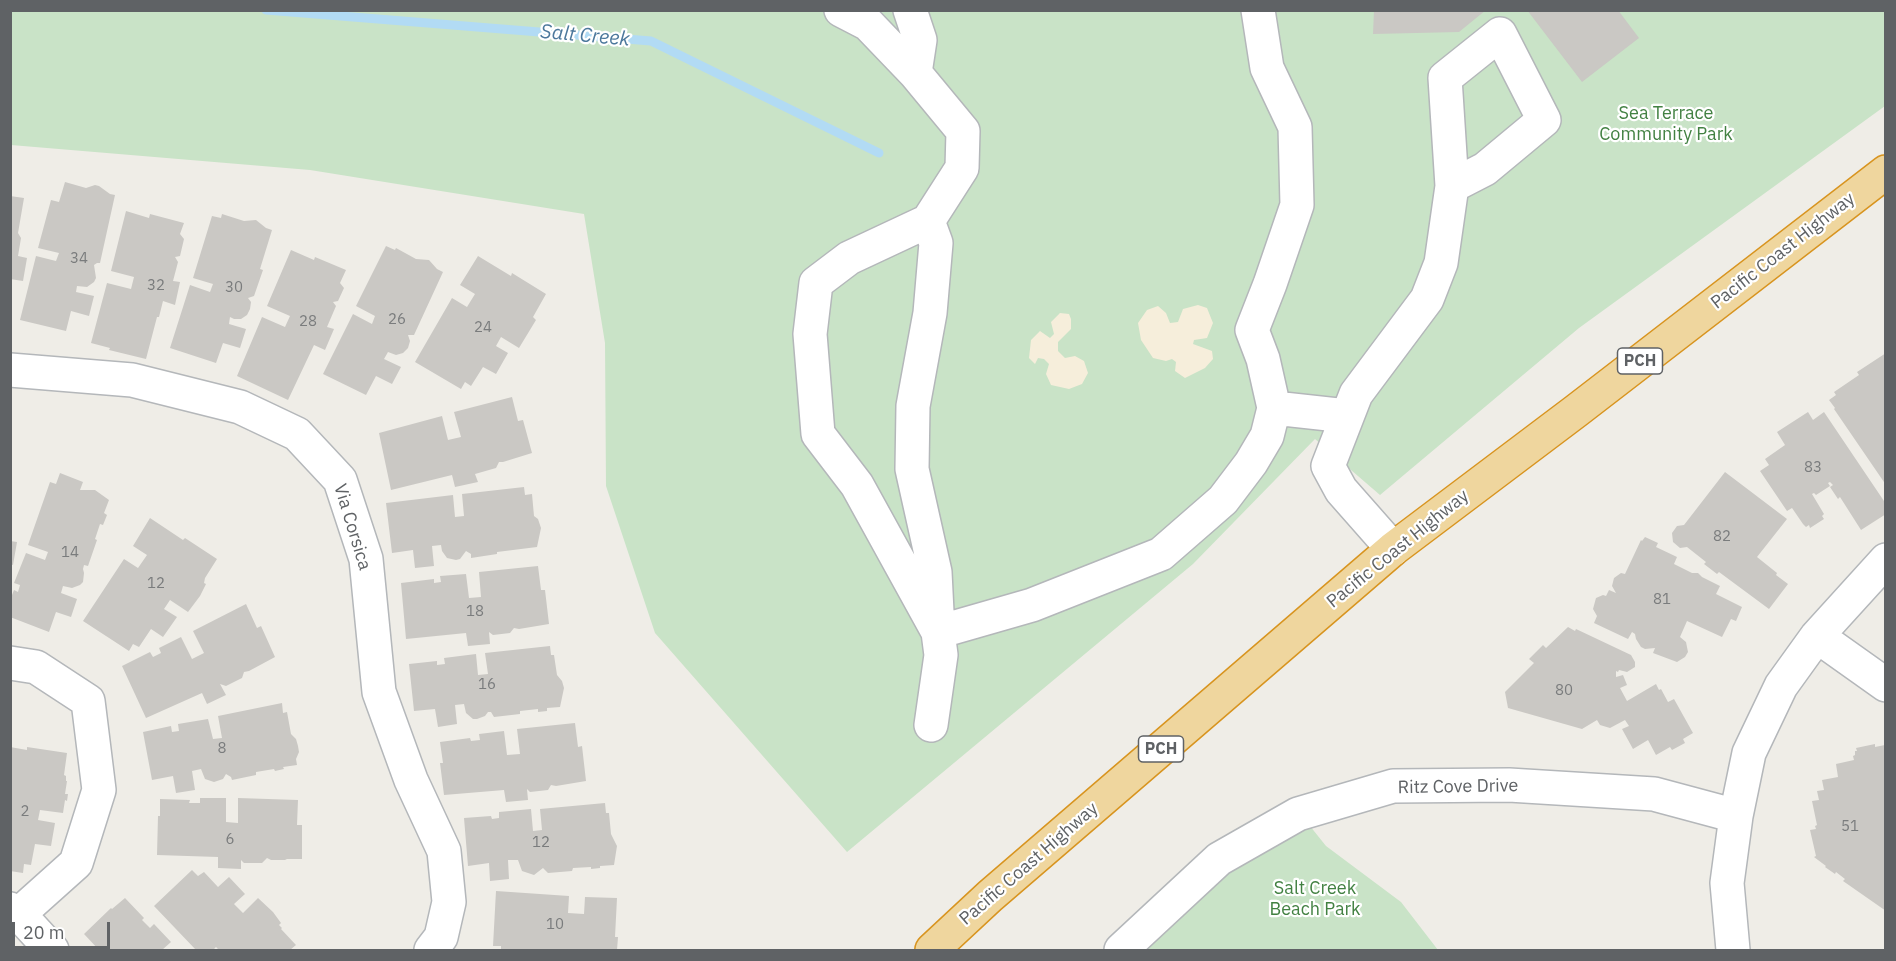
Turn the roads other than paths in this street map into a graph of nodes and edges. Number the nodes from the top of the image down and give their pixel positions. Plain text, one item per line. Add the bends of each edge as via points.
1 (841, 10) edge
2 (910, 10) edge
3 (1258, 10) edge
4 (915, 73) junction
5 (1886, 172) edge
6 (1452, 186) dead end
7 (928, 221) junction
8 (10, 370) edge
9 (1274, 408) junction
10 (1347, 416) junction
11 (1393, 549) junction
12 (1886, 560) edge
13 (938, 632) junction
14 (1817, 636) junction
15 (10, 663) edge
16 (1886, 686) edge
17 (931, 725) dead end
18 (1736, 816) junction
19 (15, 911) edge
20 (52, 951) edge
21 (431, 951) edge
22 (932, 951) edge
23 (1121, 951) edge
24 (1733, 951) edge

1 - 4 street via 868,24
2 - 4 street via 920,40
3 - 9 street via 1267,68 1295,127 1297,205 1252,330
4 - 7 street via 963,131 962,168
5 - 11 highway, Pacific Coast Highway / PCH
6 - 10 street via 1441,263 1427,299 1356,394
7 - 13 street via 936,243 930,312 913,406 912,469 935,572
7 - 13 street via 849,258 816,283 810,334 818,434 857,485
8 - 21 street, Via Corsica via 132,380 240,407 297,434 340,480 366,559 379,692 411,780 444,851 449,902 441,937
9 - 10 street
9 - 13 street via 1267,436 1223,500 1161,554 1032,605
10 - 11 street via 1328,466 1341,490
11 - 22 highway, Pacific Coast Highway / PCH
12 - 14 street
13 - 17 street via 940,655
14 - 16 street
14 - 18 street via 1781,686 1749,753
15 - 19 street via 36,667 88,701 99,790 76,863
18 - 23 street, Ritz Cove Drive via 1654,794 1509,785 1393,786 1298,814 1219,859
18 - 24 street via 1727,883
19 - 20 street

